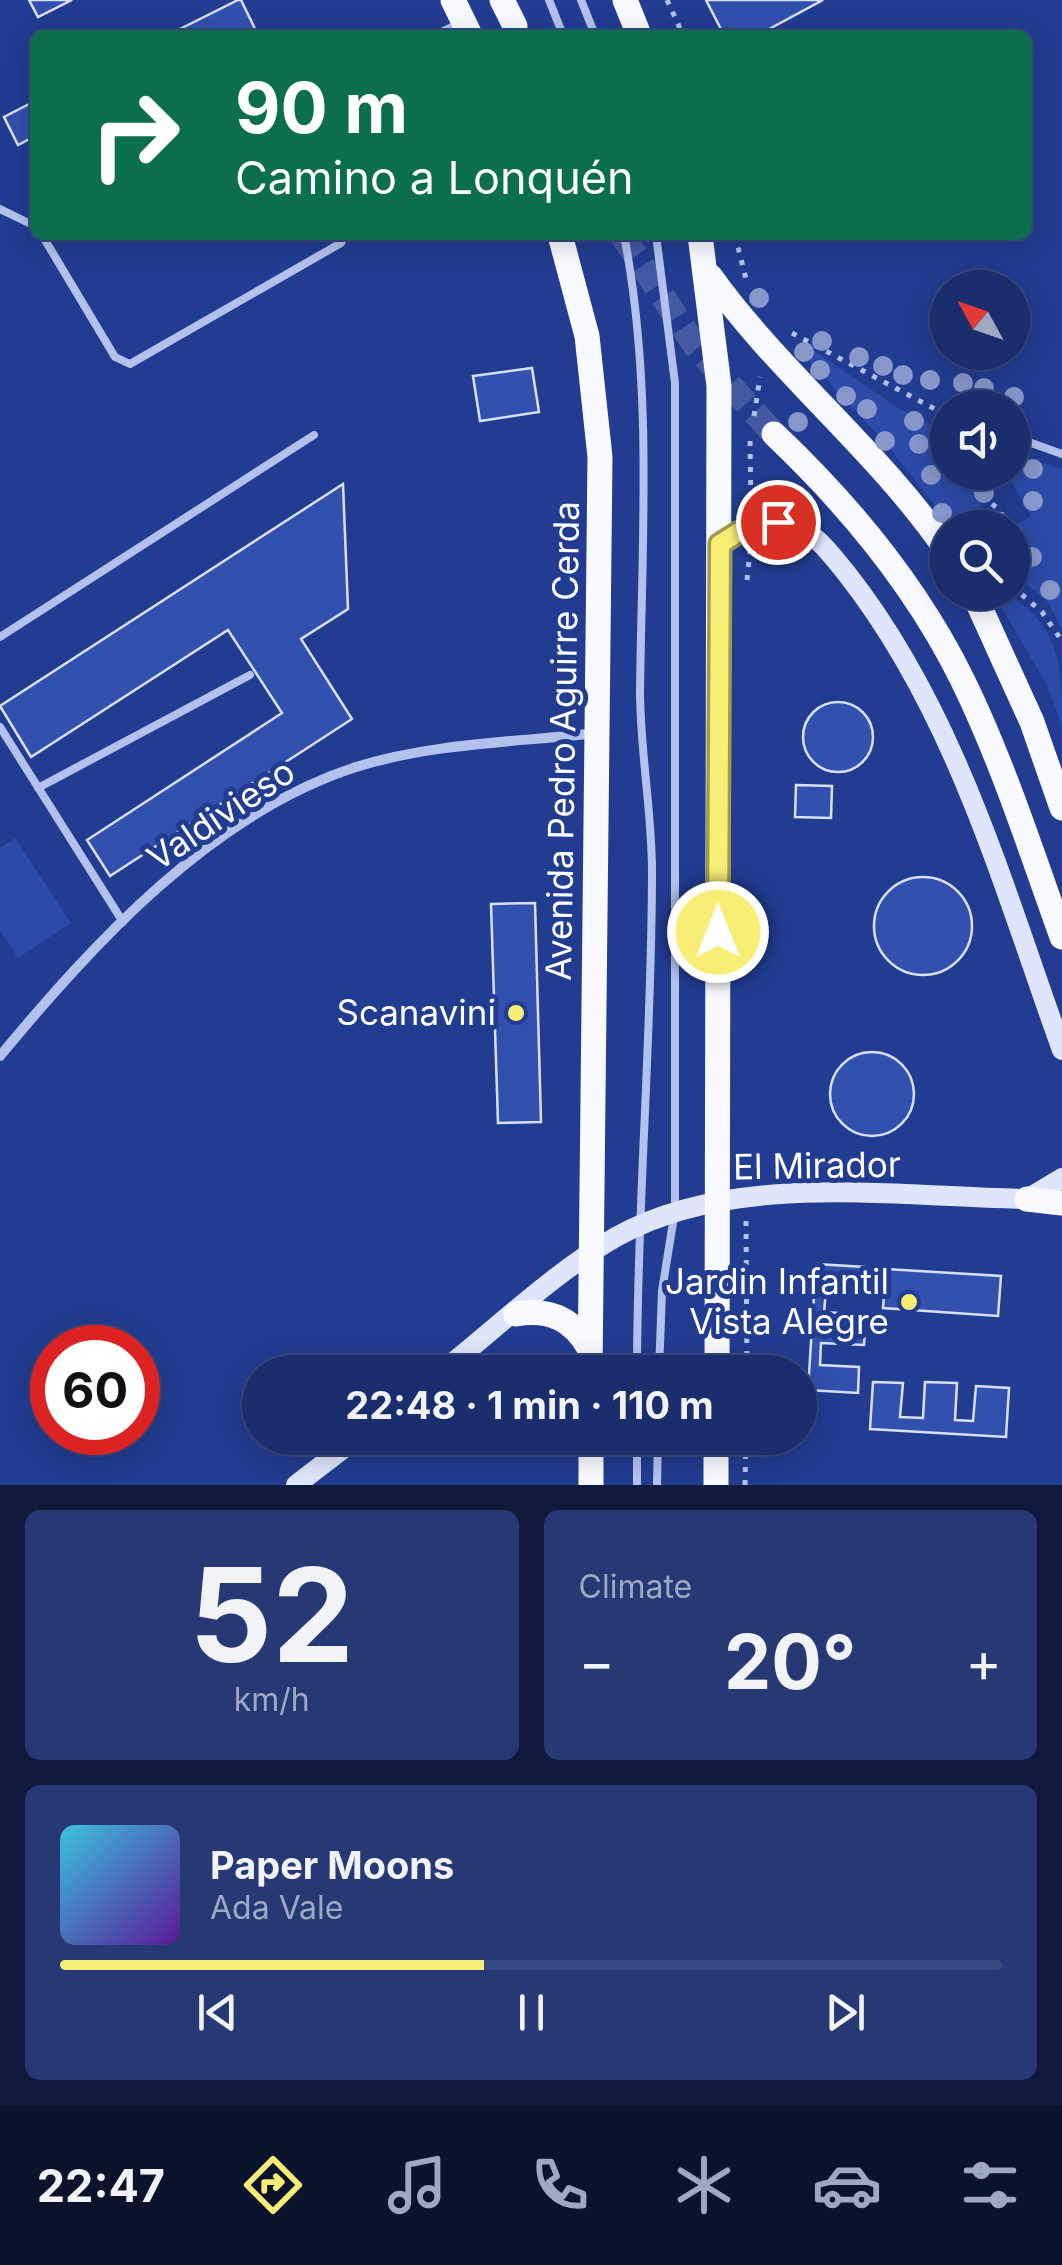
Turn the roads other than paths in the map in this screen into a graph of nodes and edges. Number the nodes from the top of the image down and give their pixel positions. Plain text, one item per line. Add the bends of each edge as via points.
1 (502, 0) edge
2 (548, 0) edge
3 (581, 0) edge
4 (625, 0) edge
5 (515, 26) dead end
6 (562, 30) edge
7 (593, 30) edge
8 (637, 30) edge
9 (0, 209) edge
10 (30, 224) edge
11 (45, 240) edge
12 (343, 240) edge
13 (561, 240) edge
14 (625, 240) edge
15 (657, 240) edge
16 (701, 240) edge
17 (706, 271) junction
18 (774, 434) tunnel mouth
19 (314, 436) dead end
20 (1030, 442) edge
21 (1062, 454) edge
22 (930, 527) edge
23 (720, 544) junction
24 (980, 610) edge
25 (0, 637) edge
26 (250, 676) dead end
27 (0, 728) edge
28 (597, 733) junction
29 (38, 788) junction
30 (1062, 808) edge
31 (124, 923) junction
32 (1062, 937) edge
33 (1062, 1050) edge
34 (0, 1056) edge
35 (1062, 1178) edge
36 (717, 1199) junction
37 (1027, 1199) junction
38 (1062, 1204) edge
39 (675, 1210) junction
40 (637, 1226) junction
41 (592, 1253) junction
42 (516, 1314) junction
43 (462, 1355) edge
44 (587, 1355) edge
45 (590, 1355) edge
46 (636, 1355) edge
47 (660, 1355) edge
48 (717, 1355) edge
49 (335, 1455) edge
50 (590, 1455) edge
51 (636, 1455) edge
52 (658, 1455) edge
53 (716, 1455) edge
54 (296, 1485) edge
55 (591, 1485) edge
56 (636, 1485) edge
57 (657, 1485) edge
58 (716, 1485) edge

1 - 5 main road
2 - 6 lane
3 - 7 lane
4 - 8 main road
9 - 10 lane
11 - 12 lane via 115,357 130,364
13 - 28 main road, Avenida Pedro Aguirre Cerda via 587,336 598,416
14 - 40 lane via 640,369 640,698 652,873
15 - 39 lane via 675,383
16 - 17 main road
17 - 22 main road via 764,347
17 - 23 main road via 719,386
18 - 32 main road via 874,540 934,629 984,727
19 - 25 lane
20 - 21 lane
23 - 33 main road via 766,524 800,528 840,566 884,625 964,778
23 - 36 main road
24 - 30 main road via 1032,722
26 - 29 lane
27 - 29 lane
28 - 31 street, Valdivieso via 388,759 330,776 218,842
28 - 41 main road, Avenida Pedro Aguirre Cerda
29 - 31 lane
31 - 34 street, Valdivieso
35 - 37 main road
36 - 37 main road, El Mirador
36 - 39 main road, El Mirador
36 - 48 main road
37 - 38 main road
39 - 40 main road, El Mirador
39 - 47 lane
40 - 41 main road, El Mirador
40 - 46 lane
41 - 42 main road, El Mirador
41 - 45 main road, Avenida Pedro Aguirre Cerda
42 - 43 main road, El Mirador
42 - 44 main road via 558,1316 571,1324
49 - 54 main road
50 - 55 main road
51 - 56 lane
52 - 57 lane
53 - 58 main road

